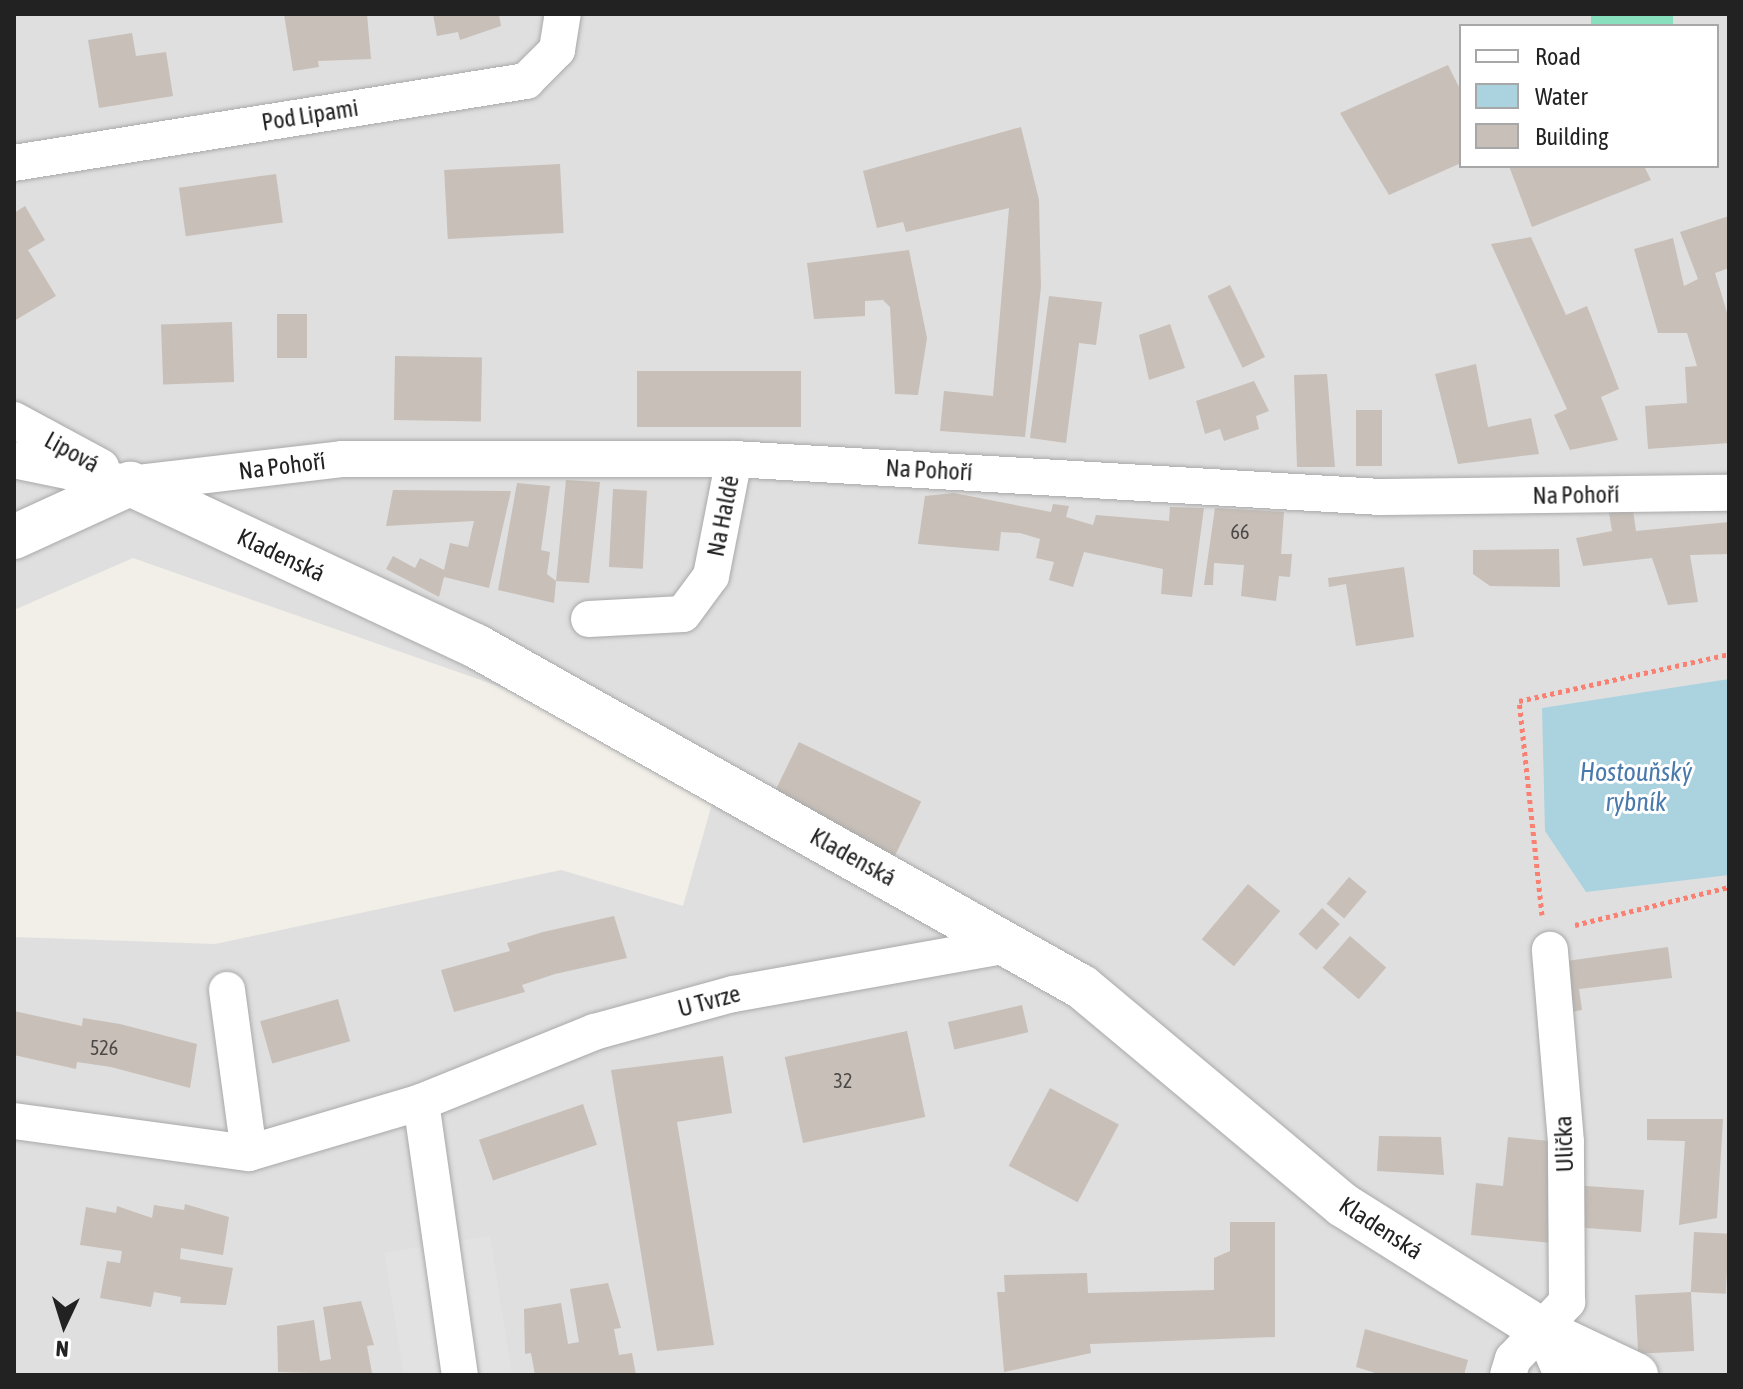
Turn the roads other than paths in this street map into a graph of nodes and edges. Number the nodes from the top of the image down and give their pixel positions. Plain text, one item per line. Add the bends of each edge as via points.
1 (563, 14) edge
2 (14, 163) edge
3 (14, 420) edge
4 (734, 459) junction
5 (14, 460) edge
6 (130, 484) junction
7 (1729, 493) edge
8 (14, 537) edge
9 (589, 619) dead end
10 (1548, 942) road end
11 (1009, 945) junction
12 (227, 990) dead end
13 (421, 1102) junction
14 (15, 1126) edge
15 (249, 1153) junction
16 (1543, 1331) junction
17 (460, 1375) edge
18 (1508, 1375) edge
19 (1562, 1375) edge
20 (1636, 1375) edge

1 - 2 street, Pod Lipami via 557,50 526,81
3 - 6 street, Lipová
4 - 6 street, Na Pohoří via 342,459
4 - 7 street, Na Pohoří via 1382,497
4 - 9 street, Na Haldě via 711,576 683,614
5 - 6 street, Na Pohoří
6 - 8 street
6 - 11 street, Kladenská via 476,646
10 - 16 street, Ulička via 1566,1142 1567,1302
11 - 13 street, U Tvrze via 733,994 594,1032
11 - 16 street, Kladenská via 1082,987 1343,1205
12 - 15 street
13 - 15 street, U Tvrze
13 - 17 street
14 - 15 street, U Tvrze
16 - 18 street, Ulička via 1513,1359
16 - 19 street
16 - 20 street, Kladenská

